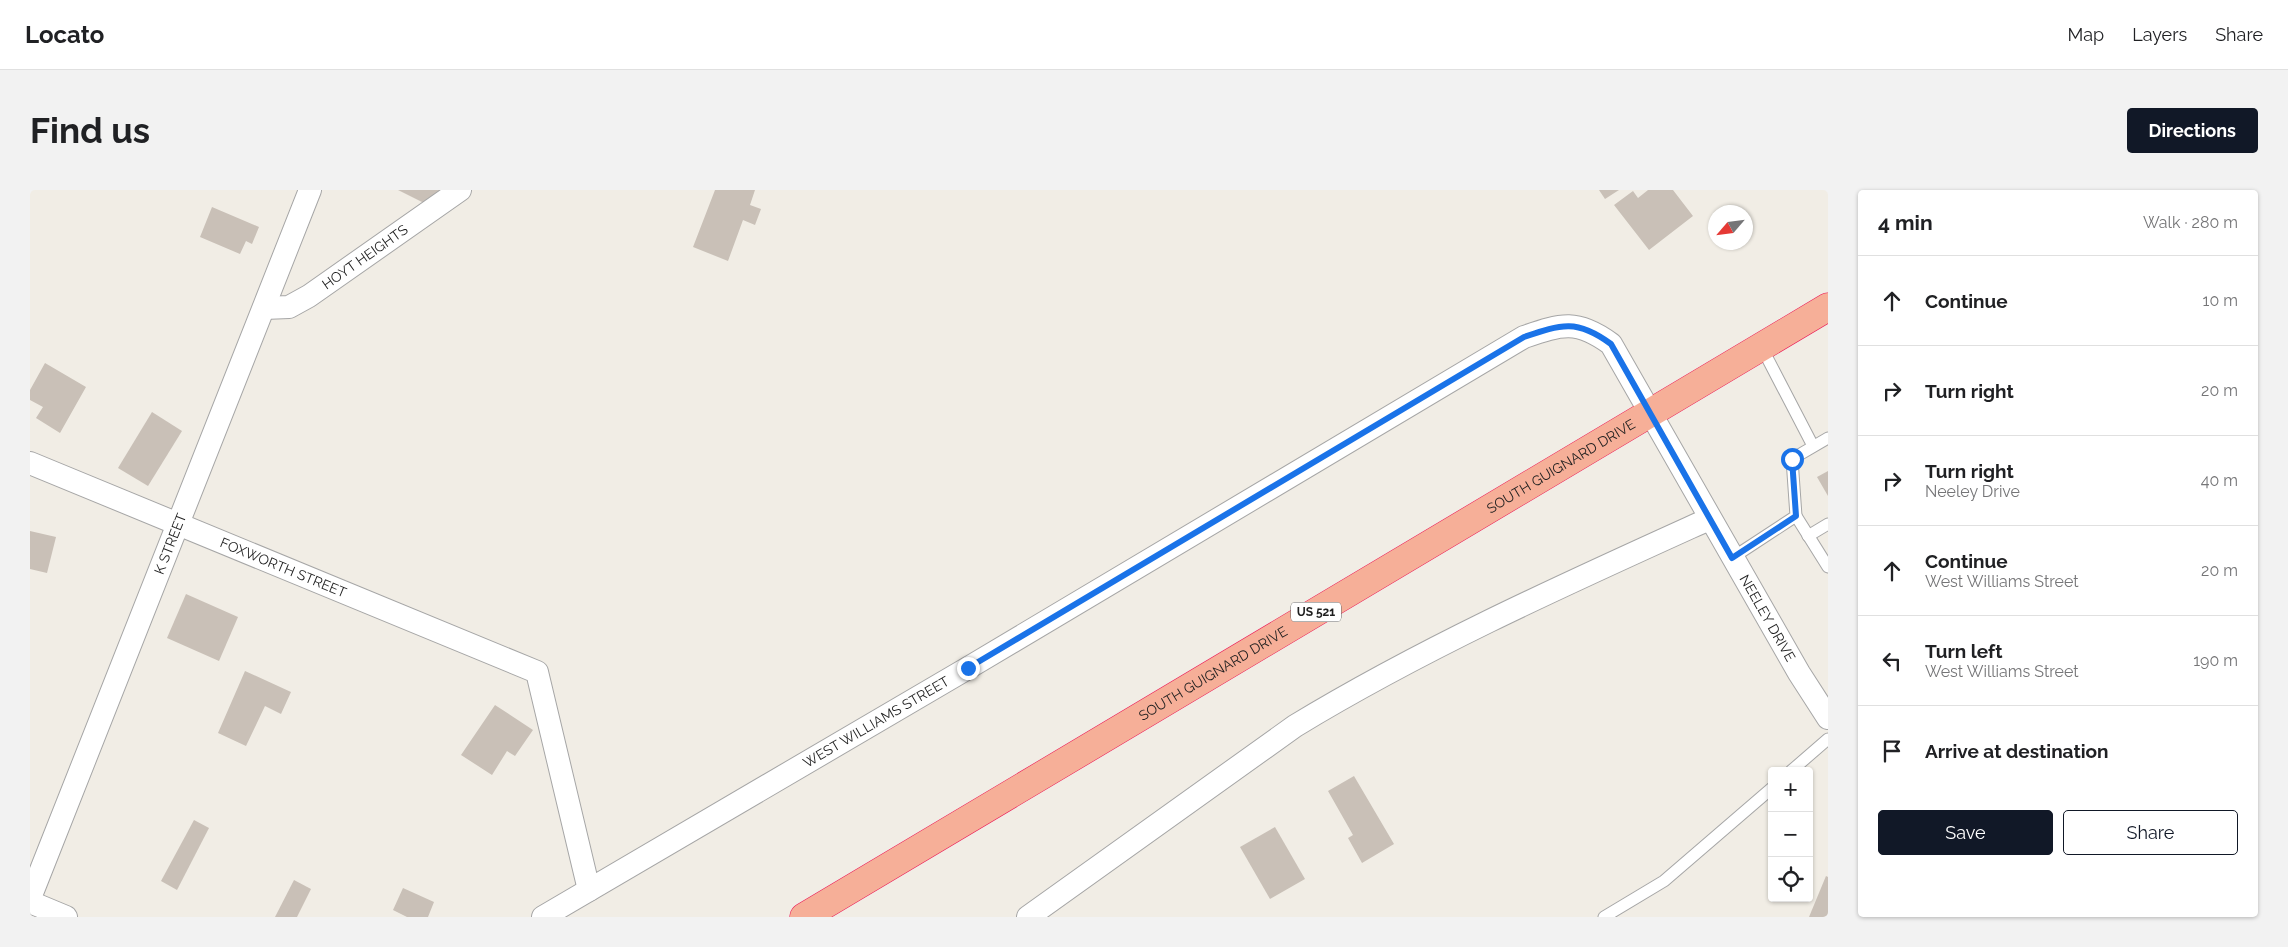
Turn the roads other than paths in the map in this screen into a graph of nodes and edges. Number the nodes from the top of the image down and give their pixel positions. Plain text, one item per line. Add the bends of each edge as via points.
1 (310, 190) edge
2 (460, 190) edge
3 (1828, 307) edge
4 (264, 308) junction
5 (1761, 346) junction
6 (1649, 412) junction
7 (1827, 440) edge
8 (1814, 446) junction
9 (30, 463) edge
10 (1796, 516) junction
11 (1709, 519) junction
12 (1828, 524) edge
13 (178, 526) junction
14 (1808, 536) junction
15 (1732, 558) junction
16 (1828, 567) edge
17 (1828, 718) edge
18 (1828, 739) edge
19 (1796, 767) edge
20 (1768, 791) edge
21 (589, 890) junction
22 (30, 898) edge
23 (30, 902) edge
24 (66, 917) edge
25 (543, 917) edge
26 (804, 917) edge
27 (1028, 917) edge
28 (1604, 917) edge

1 - 4 street, K STREET
2 - 4 street, HOYT HEIGHTS via 309,296 289,307
3 - 5 highway, SOUTH GUIGNARD DRIVE / US 521
4 - 13 street, K STREET
5 - 6 highway, SOUTH GUIGNARD DRIVE / US 521
5 - 8 lane
6 - 11 street, NEELEY DRIVE
6 - 21 street, WEST WILLIAMS STREET via 1611,344 1592,330 1569,325 1524,337
6 - 26 highway, SOUTH GUIGNARD DRIVE / US 521
7 - 8 lane
8 - 10 lane via 1792,459
9 - 13 street, FOXWORTH STREET
10 - 14 lane
10 - 15 lane
11 - 15 street, NEELEY DRIVE
11 - 27 street via 1478,625 1339,699 1295,726
12 - 14 lane
13 - 21 street, FOXWORTH STREET via 536,672
13 - 22 street, K STREET
14 - 16 lane
15 - 17 street, NEELEY DRIVE via 1798,674
18 - 19 lane
20 - 28 lane via 1664,881
21 - 25 street, WEST WILLIAMS STREET
23 - 24 street

